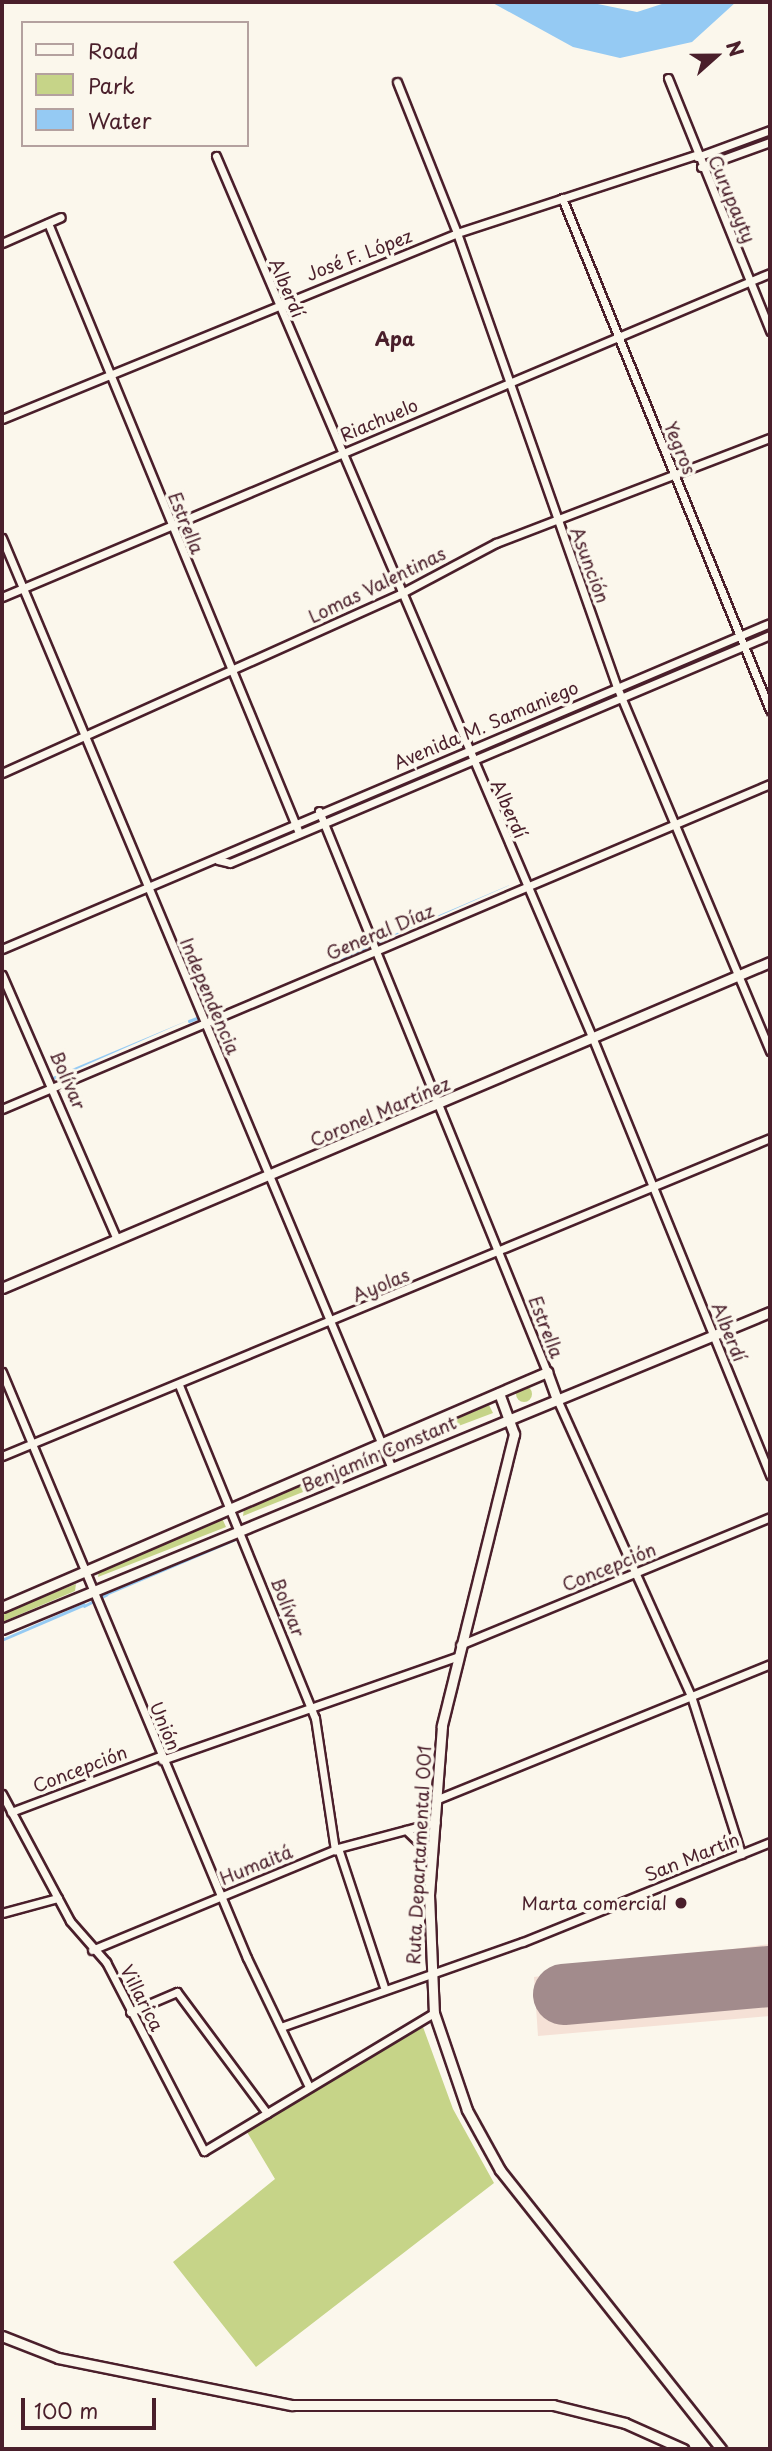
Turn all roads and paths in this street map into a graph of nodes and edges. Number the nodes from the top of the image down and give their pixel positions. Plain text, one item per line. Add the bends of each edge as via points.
1 (668, 79) dead end
2 (397, 82) dead end
3 (770, 130) edge
4 (770, 142) edge
5 (216, 156) dead end
6 (697, 156) junction
7 (701, 167) junction
8 (562, 198) junction
9 (61, 217) dead end
10 (48, 223) junction
11 (457, 233) junction
12 (2, 243) edge
13 (770, 273) edge
14 (750, 281) junction
15 (276, 304) junction
16 (770, 331) edge
17 (617, 336) junction
18 (109, 373) junction
19 (506, 382) junction
20 (2, 419) edge
21 (770, 438) edge
22 (341, 453) junction
23 (673, 473) junction
24 (556, 519) junction
25 (169, 525) junction
26 (2, 538) edge
27 (24, 588) junction
28 (400, 594) junction
29 (2, 597) edge
30 (770, 623) edge
31 (740, 635) junction
32 (770, 635) edge
33 (744, 646) junction
34 (231, 671) junction
35 (617, 687) junction
36 (622, 697) junction
37 (770, 710) edge
38 (85, 736) junction
39 (466, 750) junction
40 (471, 761) junction
41 (2, 773) edge
42 (770, 784) edge
43 (319, 811) junction
44 (295, 822) junction
45 (324, 823) junction
46 (674, 825) junction
47 (299, 833) junction
48 (218, 860) junction
49 (526, 887) junction
50 (147, 889) junction
51 (374, 946) junction
52 (2, 950) edge
53 (770, 962) edge
54 (2, 975) edge
55 (739, 976) junction
56 (202, 1019) junction
57 (593, 1039) junction
58 (770, 1051) edge
59 (52, 1081) junction
60 (440, 1103) junction
61 (2, 1109) edge
62 (770, 1139) edge
63 (271, 1176) junction
64 (653, 1188) junction
65 (117, 1239) junction
66 (501, 1254) junction
67 (2, 1288) edge
68 (770, 1312) edge
69 (330, 1322) junction
70 (713, 1336) junction
71 (2, 1372) edge
72 (547, 1372) junction
73 (179, 1385) junction
74 (499, 1393) junction
75 (556, 1397) junction
76 (508, 1416) junction
77 (382, 1443) junction
78 (32, 1446) junction
79 (2, 1457) edge
80 (391, 1466) junction
81 (770, 1475) edge
82 (231, 1508) junction
83 (770, 1517) edge
84 (240, 1529) junction
85 (84, 1572) junction
86 (637, 1573) junction
87 (94, 1597) junction
88 (2, 1607) edge
89 (2, 1629) edge
90 (459, 1646) junction
91 (456, 1657) junction
92 (770, 1664) edge
93 (691, 1696) junction
94 (310, 1706) junction
95 (161, 1758) junction
96 (2, 1794) edge
97 (438, 1798) junction
98 (11, 1812) junction
99 (436, 1822) junction
100 (405, 1830) junction
101 (770, 1842) edge
102 (337, 1849) junction
103 (741, 1854) junction
104 (432, 1856) junction
105 (220, 1896) junction
106 (58, 1898) junction
107 (2, 1913) edge
108 (92, 1950) junction
109 (428, 1975) junction
110 (384, 1987) junction
111 (131, 2012) junction
112 (434, 2013) junction
113 (281, 2027) junction
114 (309, 2087) junction
115 (267, 2113) junction
116 (2, 2336) edge
117 (712, 2438) junction
118 (683, 2449) edge
119 (714, 2449) edge
120 (721, 2449) edge

1 - 6 street, Curupayty
2 - 11 street, Asunción
3 - 6 street, José F. López
4 - 7 street
5 - 15 street, Alberdí
6 - 7 street, Curupayty
6 - 8 street, José F. López
7 - 14 street, Curupayty
8 - 11 street, José F. López
8 - 17 street, Yegros
9 - 10 street
10 - 12 street
10 - 18 street, Estrella
11 - 15 street, José F. López
11 - 19 street, Asunción
13 - 14 street, Riachuelo
14 - 16 street, Curupayty
14 - 17 street, Riachuelo
15 - 18 street, José F. López
15 - 22 street, Alberdí
17 - 19 street, Riachuelo
17 - 23 street, Yegros
18 - 20 street, José F. López
18 - 25 street, Estrella
19 - 22 street, Riachuelo
19 - 24 street, Asunción
21 - 23 street, Lomas Valentinas
22 - 25 street, Riachuelo
22 - 28 street, Alberdí
23 - 24 street, Lomas Valentinas
23 - 31 street, Yegros
24 - 28 street, Lomas Valentinas
24 - 35 street, Asunción
25 - 27 street, Riachuelo
25 - 34 street, Estrella
26 - 27 street, Independencia
27 - 29 street, Riachuelo
27 - 38 street, Independencia
28 - 34 street, Lomas Valentinas
28 - 39 street, Alberdí
30 - 31 street, Avenida M. Samaniego
31 - 33 street, Yegros
31 - 35 street, Avenida M. Samaniego
32 - 33 street, Avenida M. Samaniego
33 - 36 street, Avenida M. Samaniego
33 - 37 street, Yegros
34 - 38 street, Lomas Valentinas
34 - 44 street, Estrella
35 - 36 street, Asunción
35 - 39 street, Avenida M. Samaniego
36 - 40 street, Avenida M. Samaniego
36 - 46 street, Asunción
38 - 41 street, Lomas Valentinas
38 - 50 street, Independencia
39 - 40 street, Alberdí
39 - 43 street, Avenida M. Samaniego
40 - 45 street, Avenida M. Samaniego
40 - 49 street, Alberdí
42 - 46 street, General Díaz
43 - 44 street, Avenida M. Samaniego
43 - 45 street, Estrella
44 - 47 street, Estrella
44 - 48 street, Avenida M. Samaniego via 225,851
45 - 47 street, Avenida M. Samaniego
45 - 51 street, Estrella
46 - 49 street, General Díaz
46 - 55 street, Asunción
47 - 48 street, Avenida M. Samaniego via 230,863
48 - 50 street, Avenida M. Samaniego
49 - 51 street, General Díaz
49 - 57 street, Alberdí
50 - 52 street, Avenida M. Samaniego
50 - 56 street, Independencia
51 - 56 street, General Díaz
51 - 60 street, Estrella
53 - 55 street, Coronel Martínez
54 - 59 street, Bolívar
55 - 57 street, Coronel Martínez
55 - 58 street, Asunción
56 - 59 street, General Díaz
56 - 63 street, Independencia
57 - 60 street, Coronel Martínez
57 - 64 street, Alberdí
59 - 61 street, General Díaz
59 - 65 street, Bolívar
60 - 63 street, Coronel Martínez
60 - 66 street, Estrella
62 - 64 street, Ayolas
63 - 65 street, Coronel Martínez
63 - 69 street, Independencia
64 - 66 street, Ayolas
64 - 70 street, Alberdí
65 - 67 street, Coronel Martínez
66 - 69 street, Ayolas
66 - 72 street, Estrella
68 - 70 street, Benjamín Constant
69 - 73 street, Ayolas
69 - 77 street, Independencia
70 - 75 street, Benjamín Constant
70 - 81 street, Alberdí
71 - 78 street, Unión
72 - 74 street, Benjamín Constant
72 - 75 street, Estrella
73 - 78 street, Ayolas
73 - 82 street, Bolívar
74 - 76 street, Ruta Departamental 001
74 - 77 street, Benjamín Constant
75 - 76 street, Benjamín Constant
75 - 86 street, Estrella
76 - 80 street, Benjamín Constant
76 - 90 street, Ruta Departamental 001 via 514,1434
77 - 80 street, Independencia
77 - 82 street, Benjamín Constant
78 - 79 street, Ayolas
78 - 85 street, Unión
80 - 84 street, Benjamín Constant
82 - 84 street, Bolívar
82 - 85 street, Benjamín Constant
83 - 86 street, Concepción
84 - 87 street, Benjamín Constant
84 - 94 street, Bolívar
85 - 87 street, Unión
85 - 88 street, Benjamín Constant
86 - 90 street, Concepción
86 - 93 street, Estrella
87 - 89 street, Benjamín Constant
87 - 95 street, Unión
90 - 91 street, Ruta Departamental 001
91 - 94 street, Concepción
91 - 97 street, Ruta Departamental 001 via 442,1726
92 - 93 street
93 - 97 street
93 - 103 street, Estrella
94 - 95 street, Concepción
94 - 102 street, Bolívar
95 - 98 street, Concepción
95 - 105 street, Unión
96 - 98 street, Villarica
97 - 99 street, Ruta Departamental 001
98 - 106 street, Villarica
99 - 100 street, Humaitá
99 - 104 street, Ruta Departamental 001
100 - 102 street, Humaitá
100 - 104 street via 422,1839
101 - 103 street, San Martín
102 - 105 street, Humaitá
102 - 110 street, Bolívar
103 - 109 street, San Martín
104 - 109 street, Ruta Departamental 001
105 - 108 street, Humaitá
105 - 113 street, Unión
106 - 107 street
106 - 108 street, Villarica
108 - 111 street, Villarica via 106,1962
109 - 110 street, San Martín
109 - 112 street, Ruta Departamental 001
110 - 113 street, San Martín
111 - 115 street via 177,1992
111 - 115 street, Villarica via 204,2151
112 - 114 street
112 - 117 street, Ruta Departamental 001 via 467,2110 500,2170
113 - 114 street, Unión
114 - 115 street
116 - 118 street via 58,2358 292,2405 553,2405 625,2423
117 - 119 street
117 - 120 street, Ruta Departamental 001

